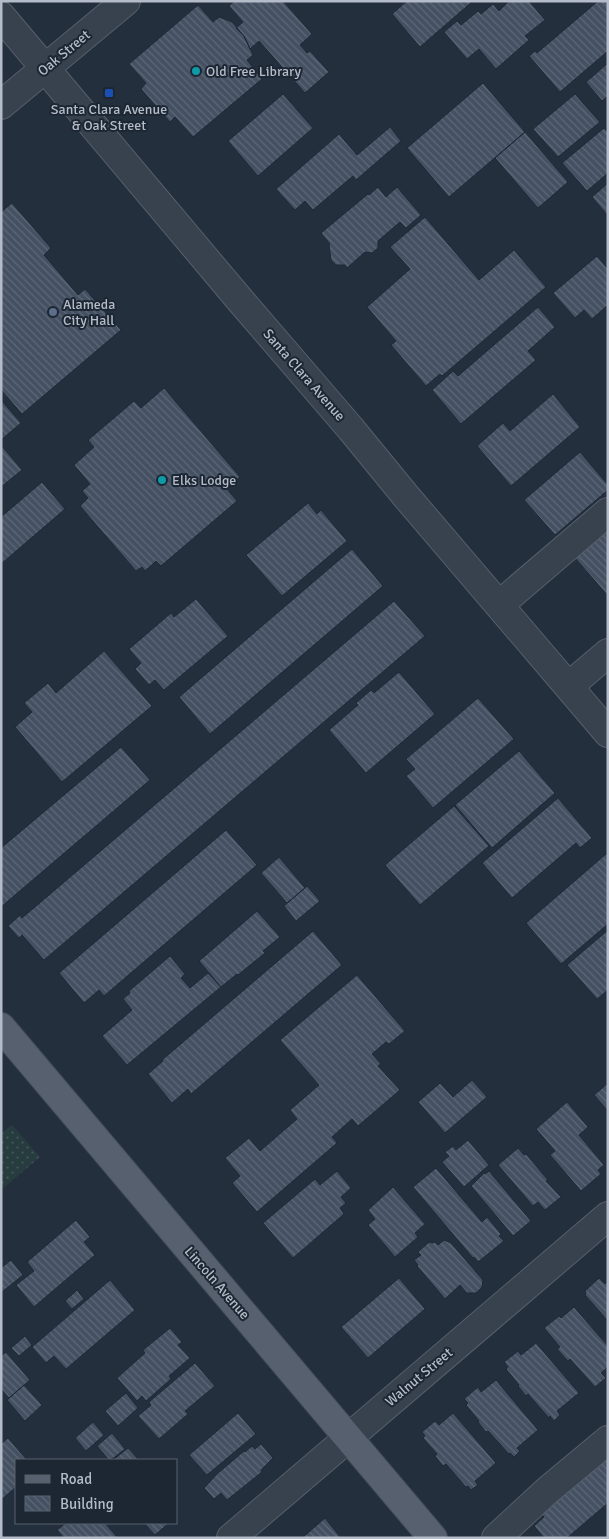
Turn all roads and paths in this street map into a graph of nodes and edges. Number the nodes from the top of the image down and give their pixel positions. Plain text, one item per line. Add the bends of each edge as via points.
1 (126, 1) edge
2 (1, 16) edge
3 (45, 68) junction
4 (1, 105) edge
5 (608, 512) edge
6 (499, 605) junction
7 (608, 653) edge
8 (569, 686) junction
9 (608, 733) edge
10 (1, 1027) edge
11 (608, 1216) edge
12 (348, 1438) junction
13 (608, 1440) edge
14 (231, 1538) edge
15 (433, 1538) edge
16 (496, 1538) edge

1 - 3 street, Oak Street
2 - 3 street, Santa Clara Avenue
3 - 4 street, Oak Street
3 - 6 street, Santa Clara Avenue
5 - 6 street
6 - 8 street, Santa Clara Avenue
7 - 8 street
8 - 9 street, Santa Clara Avenue
10 - 12 main road, Lincoln Avenue
11 - 12 street, Walnut Street
12 - 14 street, Walnut Street
12 - 15 main road, Lincoln Avenue
13 - 16 street

